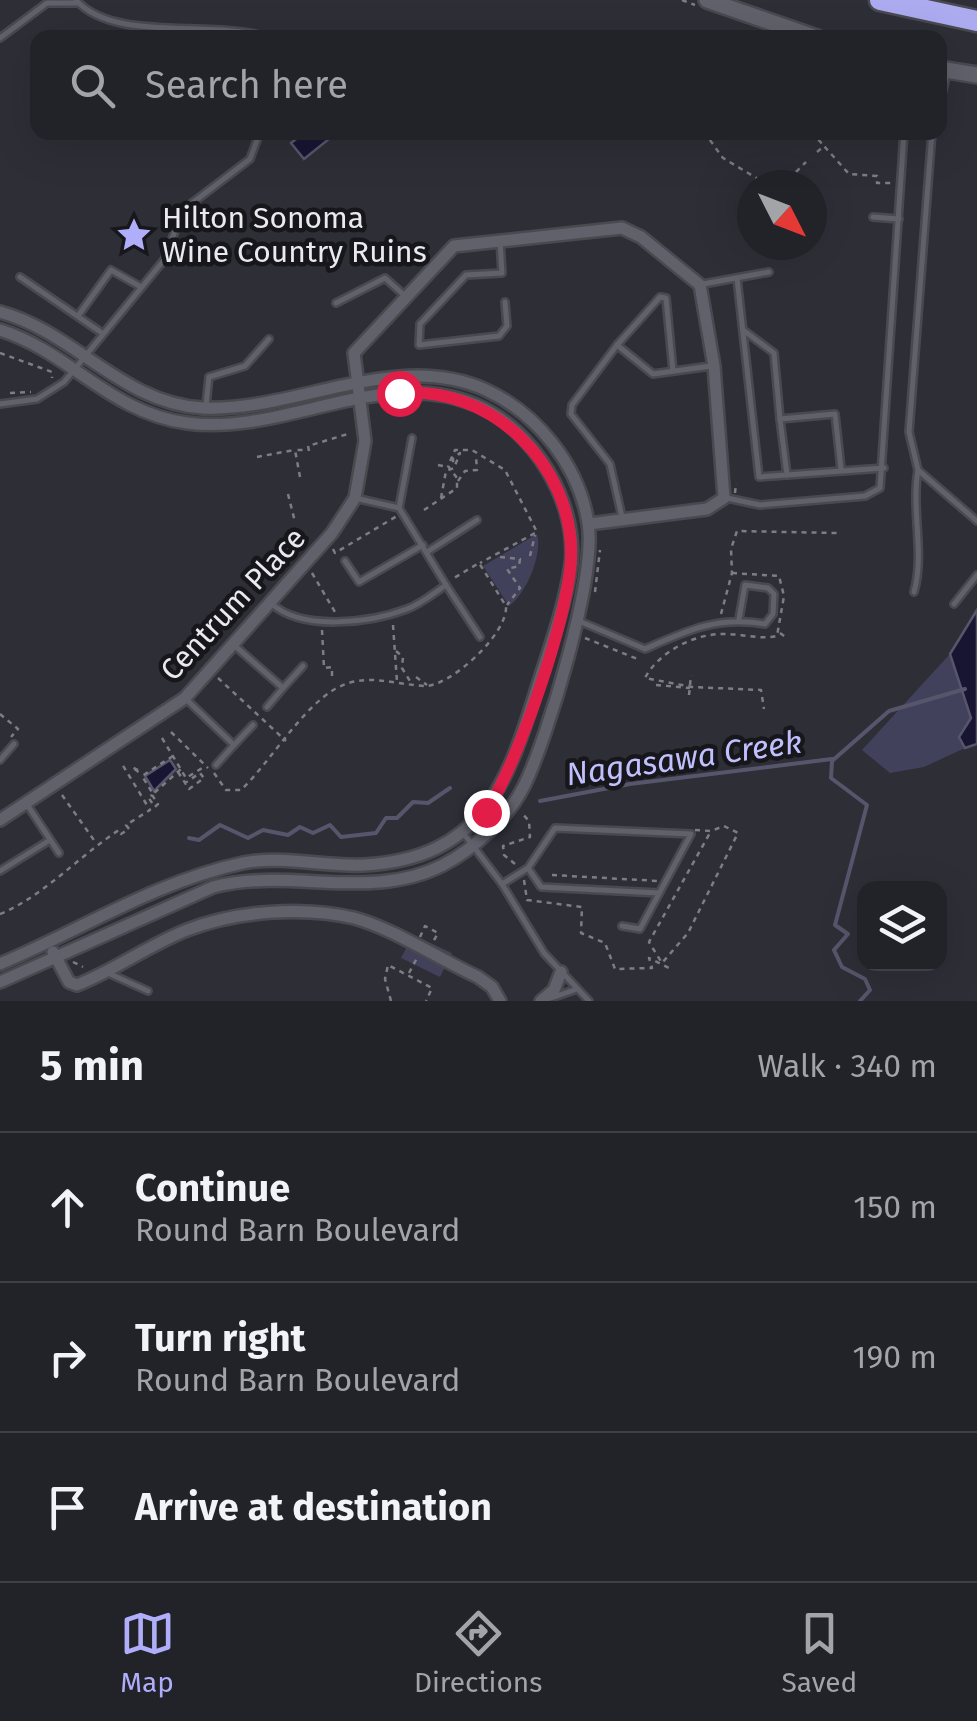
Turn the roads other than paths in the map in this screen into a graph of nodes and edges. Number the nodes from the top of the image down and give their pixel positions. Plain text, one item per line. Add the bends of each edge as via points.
1 (707, 0) edge
2 (880, 0) edge
3 (47, 2) edge
4 (76, 2) edge
5 (977, 21) edge
6 (249, 30) edge
7 (794, 30) edge
8 (0, 38) edge
9 (947, 70) edge
10 (977, 75) edge
11 (257, 140) edge
12 (904, 140) edge
13 (931, 140) edge
14 (873, 217) dead end
15 (899, 220) junction
16 (500, 238) junction
17 (769, 272) dead end
18 (502, 273) junction
19 (20, 277) dead end
20 (737, 278) junction
21 (503, 284) dead end
22 (700, 285) junction
23 (141, 287) junction
24 (404, 295) junction
25 (505, 302) dead end
26 (336, 303) dead end
27 (0, 312) edge
28 (78, 316) junction
29 (0, 330) edge
30 (742, 330) junction
31 (102, 333) junction
32 (269, 339) dead end
33 (618, 346) junction
34 (84, 356) junction
35 (714, 366) junction
36 (74, 370) junction
37 (674, 371) junction
38 (357, 382) junction
39 (361, 398) junction
40 (0, 404) edge
41 (206, 408) junction
42 (780, 419) junction
43 (412, 438) dead end
44 (884, 468) junction
45 (841, 469) junction
46 (918, 470) junction
47 (787, 474) junction
48 (354, 498) junction
49 (724, 498) junction
50 (399, 508) junction
51 (622, 518) junction
52 (477, 520) dead end
53 (977, 521) edge
54 (588, 524) junction
55 (425, 548) junction
56 (345, 561) dead end
57 (977, 574) edge
58 (446, 585) junction
59 (914, 592) dead end
60 (270, 602) junction
61 (954, 604) dead end
62 (576, 620) junction
63 (739, 620) junction
64 (480, 636) dead end
65 (232, 643) junction
66 (302, 666) dead end
67 (284, 688) junction
68 (184, 698) junction
69 (267, 708) dead end
70 (253, 725) dead end
71 (14, 744) dead end
72 (234, 745) junction
73 (1, 757) edge
74 (216, 765) dead end
75 (26, 803) junction
76 (0, 820) edge
77 (464, 834) junction
78 (50, 840) junction
79 (473, 845) junction
80 (59, 853) dead end
81 (528, 868) junction
82 (0, 871) edge
83 (502, 884) junction
84 (659, 894) junction
85 (622, 926) dead end
86 (49, 942) junction
87 (55, 957) junction
88 (0, 964) edge
89 (105, 972) junction
90 (562, 972) junction
91 (0, 982) edge
92 (577, 989) junction
93 (148, 991) dead end
94 (500, 1001) edge
95 (542, 1001) edge
96 (589, 1001) edge

1 - 7 main road
2 - 5 highway
3 - 4 lane
3 - 8 lane
4 - 6 lane via 106,22
9 - 10 main road
11 - 23 lane via 250,159 187,205 164,260
12 - 15 lane
13 - 46 lane via 909,432
14 - 15 lane
15 - 44 lane
16 - 18 lane
16 - 22 street via 622,228
16 - 24 street via 454,246
17 - 20 lane
18 - 21 lane
18 - 25 lane via 466,276 420,324 419,345 499,336 507,326
19 - 28 lane
20 - 22 lane
20 - 30 lane
22 - 35 street
23 - 28 lane via 111,270
23 - 31 lane
24 - 26 lane via 385,278
24 - 38 street via 354,353
27 - 34 street via 32,323
28 - 31 lane
29 - 36 street
30 - 42 lane via 774,353
30 - 47 lane via 759,477
31 - 34 lane
32 - 41 lane via 245,366 209,377
33 - 37 lane via 653,374
33 - 37 lane via 666,298
33 - 51 lane via 572,404 572,414 610,464
34 - 36 lane
34 - 41 street via 142,392
35 - 37 lane
35 - 49 street
36 - 39 street via 120,403 185,423 268,420
36 - 40 lane via 52,394
38 - 39 street, Centrum Place
38 - 41 street
38 - 54 street via 462,380 509,403 565,461
39 - 48 street, Centrum Place via 365,442
39 - 77 street via 423,391 479,406 522,437 544,466 567,518 571,560 564,602 519,747 504,783
42 - 45 lane via 835,414
42 - 47 lane
43 - 50 lane
44 - 45 lane
44 - 49 lane via 880,488 865,496 760,506
45 - 47 lane
46 - 53 lane
46 - 59 lane via 920,570
48 - 50 lane
48 - 60 street, Centrum Place
49 - 51 street via 707,508
50 - 55 lane
51 - 54 street
52 - 55 lane
54 - 62 street via 589,565
55 - 56 lane via 358,582
55 - 58 lane
57 - 61 lane
58 - 60 lane via 411,608 383,616 300,620
58 - 64 lane
60 - 65 street, Centrum Place
62 - 63 lane via 645,650 719,620
62 - 79 street via 523,789
63 - 63 lane via 765,624 774,594 745,586
65 - 67 lane
65 - 68 street, Centrum Place
66 - 67 lane
67 - 69 lane
68 - 72 lane
68 - 75 street, Centrum Place
70 - 72 lane
71 - 73 lane
72 - 74 lane
75 - 76 street, Centrum Place
75 - 78 lane
77 - 79 lane
77 - 86 street via 422,855 365,865 250,861 196,874
78 - 80 lane
78 - 82 lane
79 - 83 lane
79 - 87 street via 414,878 385,883 228,883
81 - 83 lane
81 - 84 lane via 541,887
81 - 84 lane via 555,828 691,834
83 - 90 lane
84 - 85 lane via 640,928
86 - 87 street
86 - 88 street
87 - 89 street via 74,985
87 - 91 street
89 - 93 lane
89 - 94 street via 185,931 251,914 356,919 478,978
90 - 92 lane
90 - 95 street
92 - 95 lane
92 - 96 lane

